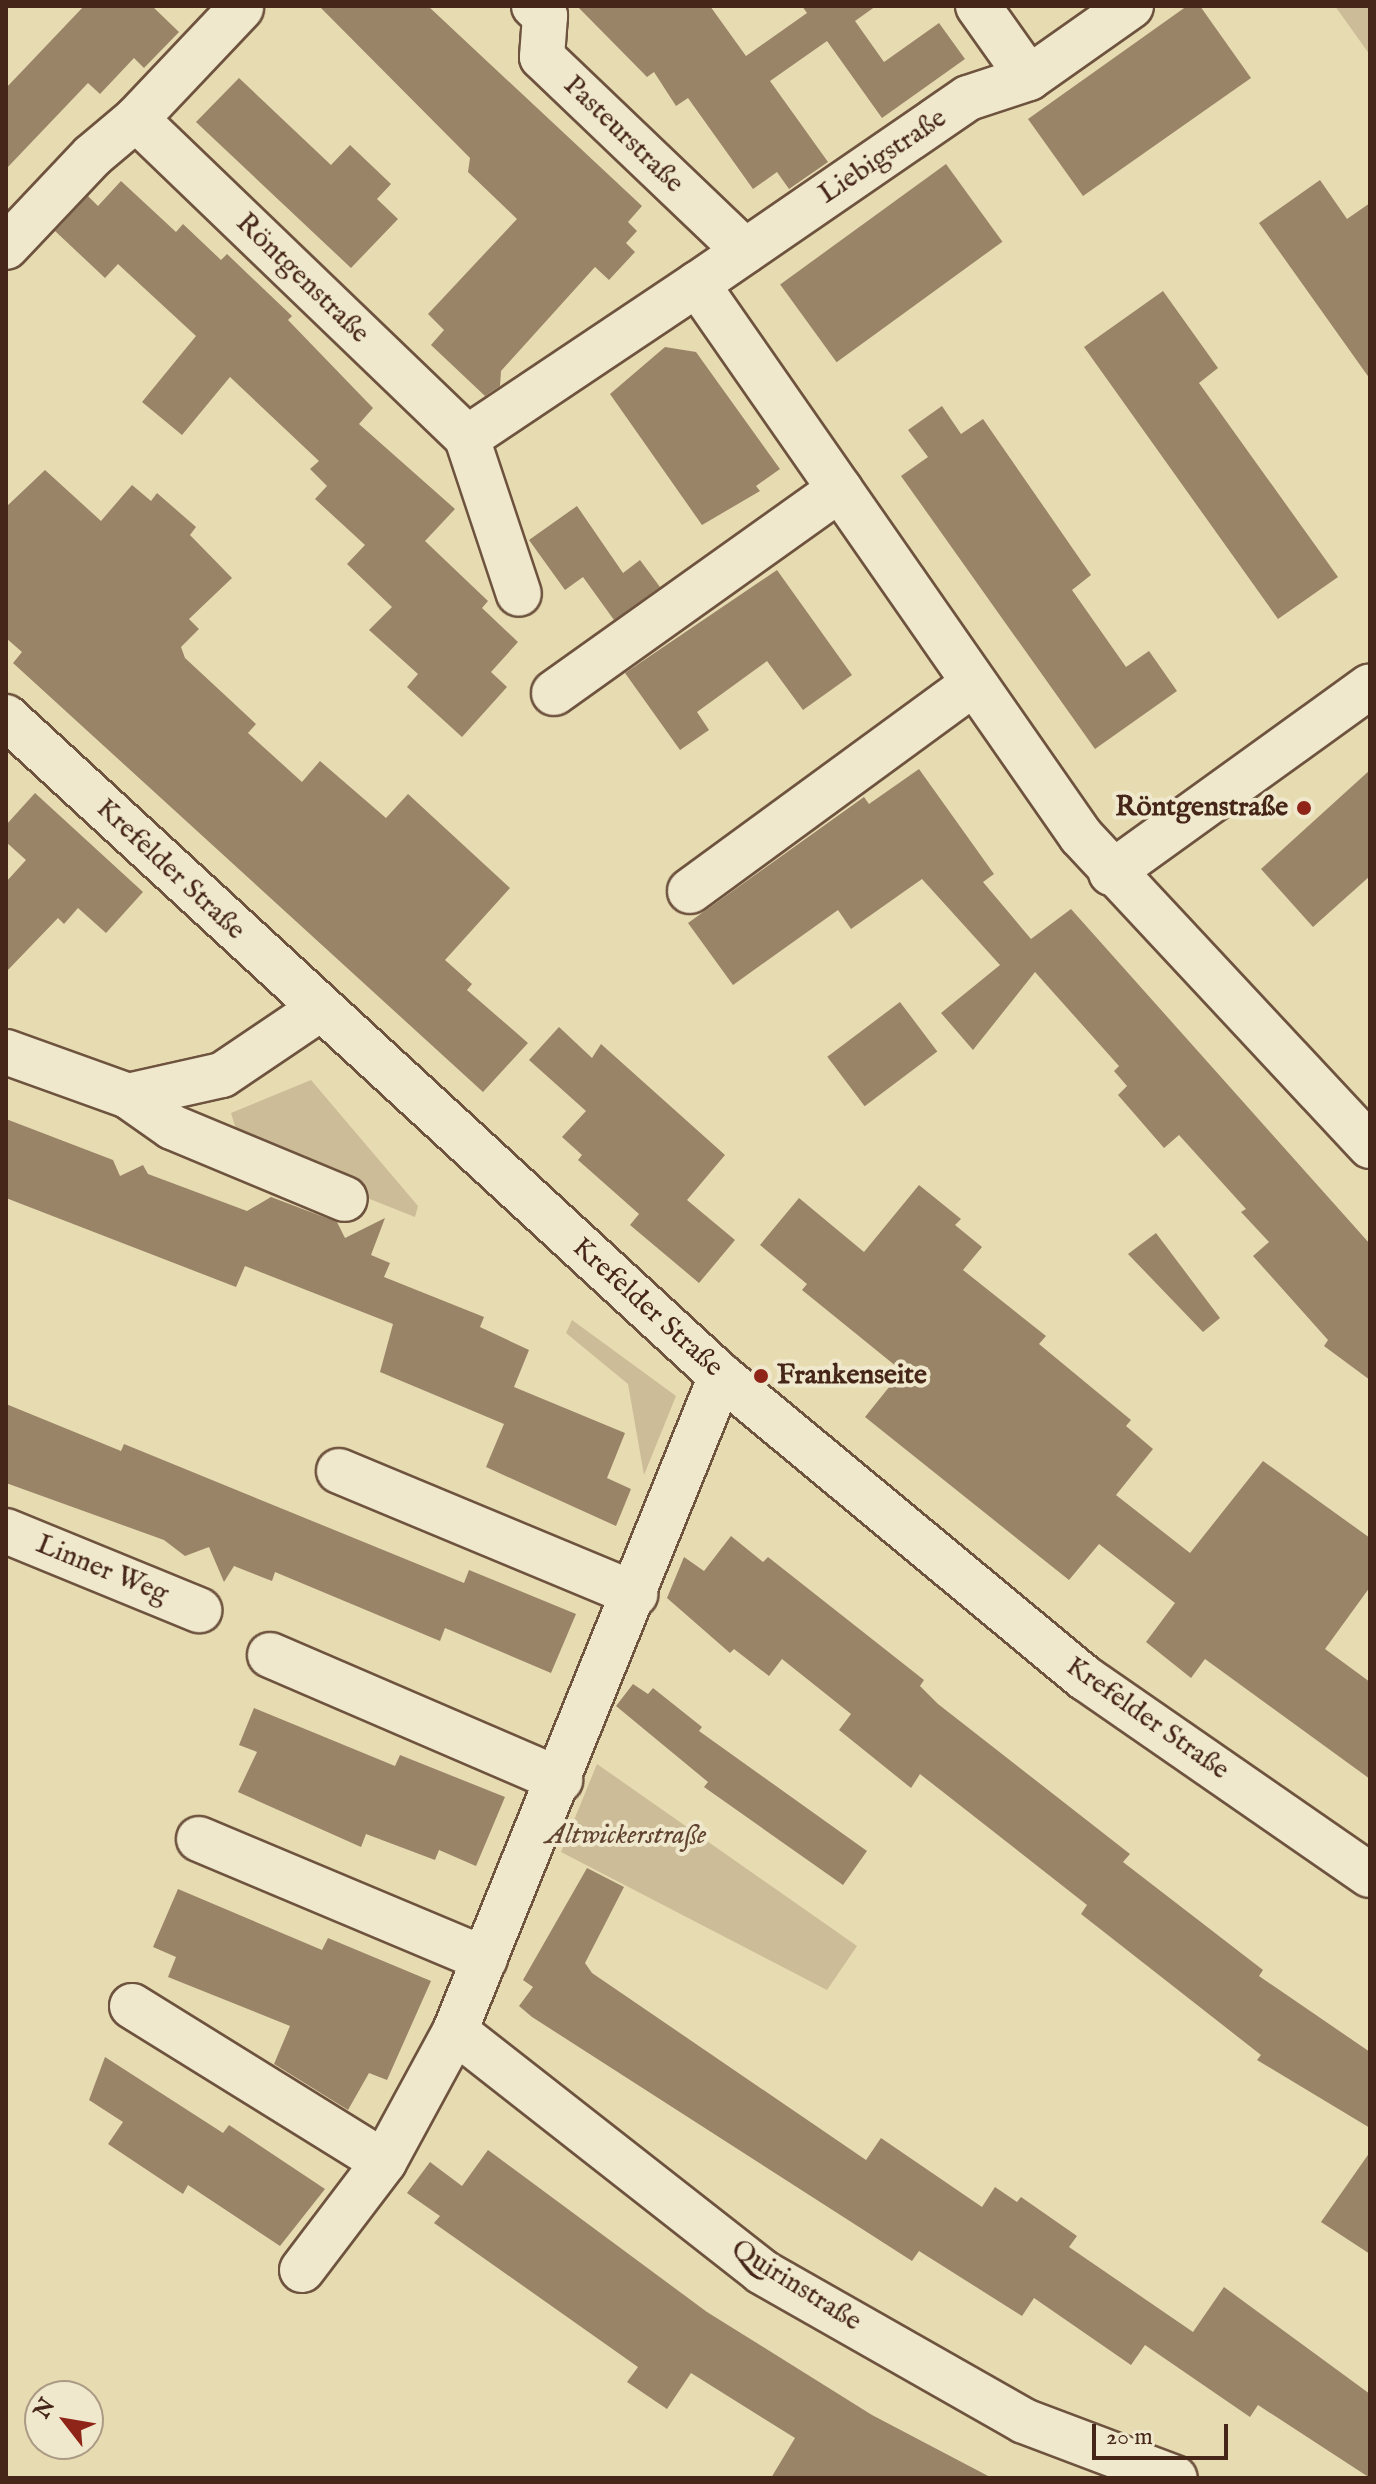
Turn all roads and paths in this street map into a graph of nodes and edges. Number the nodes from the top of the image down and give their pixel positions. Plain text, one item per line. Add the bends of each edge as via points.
1 (534, 6) edge
2 (978, 6) edge
3 (1131, 6) edge
4 (241, 8) dead end
5 (1029, 78) junction
6 (136, 119) junction
7 (6, 247) edge
8 (745, 251) junction
9 (697, 284) junction
10 (467, 438) junction
11 (840, 489) junction
12 (519, 594) dead end
13 (973, 684) junction
14 (1370, 686) edge
15 (554, 693) dead end
16 (6, 717) edge
17 (1111, 873) junction
18 (690, 891) dead end
19 (320, 1009) junction
20 (6, 1052) edge
21 (128, 1096) junction
22 (1370, 1146) edge
23 (345, 1199) dead end
24 (721, 1376) junction
25 (339, 1471) dead end
26 (6, 1531) edge
27 (635, 1594) junction
28 (199, 1610) dead end
29 (270, 1655) dead end
30 (560, 1780) junction
31 (199, 1839) dead end
32 (1370, 1875) edge
33 (485, 1959) junction
34 (132, 2006) dead end
35 (455, 2031) junction
36 (384, 2162) junction
37 (302, 2270) dead end
38 (1175, 2478) edge

1 - 8 street, Pasteurstraße via 545,16 542,57
2 - 5 street
3 - 5 street, Liebigstraße
4 - 6 street
5 - 8 street, Liebigstraße via 968,98
6 - 7 street via 92,156
6 - 10 street, Röntgenstraße
8 - 9 street
9 - 10 street
9 - 11 street
10 - 12 street, Röntgenstraße
11 - 13 street
11 - 15 street
13 - 17 street
13 - 18 street
14 - 17 street
16 - 19 street, Krefelder Straße
17 - 22 street
19 - 21 street via 222,1075
19 - 24 street, Krefelder Straße
20 - 21 street
21 - 23 street via 172,1127
24 - 27 street
24 - 32 street, Krefelder Straße via 1085,1678
25 - 27 street
26 - 28 street, Linner Weg
27 - 30 street
29 - 30 street
30 - 33 street
31 - 33 street
33 - 35 street
34 - 36 street
35 - 36 street
35 - 38 street, Quirinstraße via 762,2272 1024,2421
36 - 37 street

